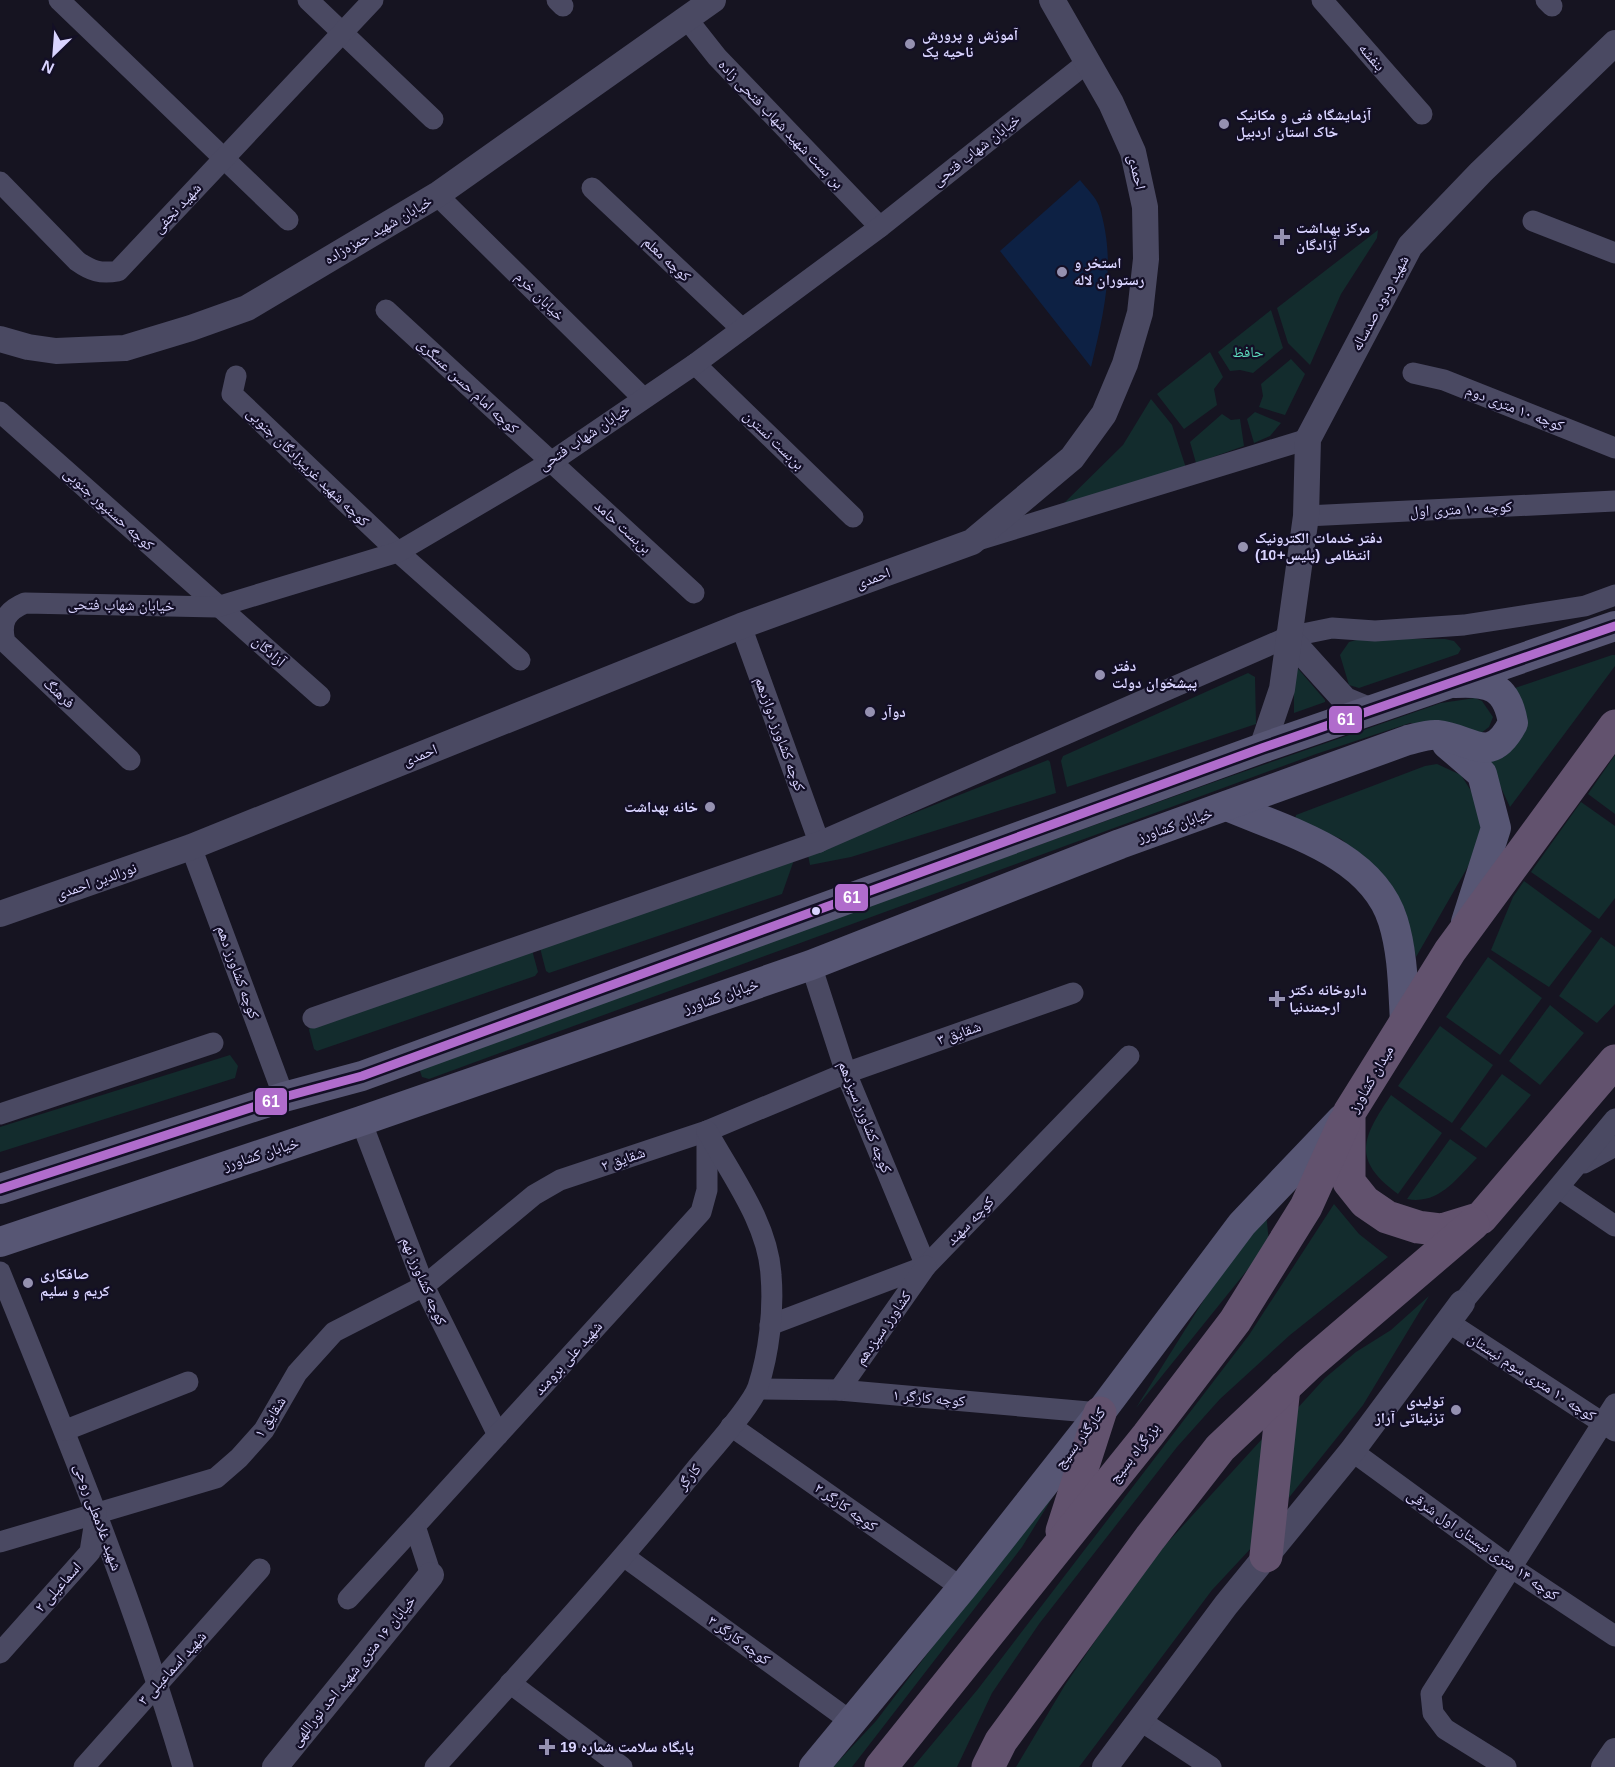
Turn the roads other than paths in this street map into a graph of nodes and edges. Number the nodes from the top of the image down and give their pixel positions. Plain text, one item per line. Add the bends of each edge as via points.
1 (59, 0) edge
2 (308, 0) edge
3 (373, 0) edge
4 (713, 0) edge
5 (1052, 0) edge
6 (1322, 0) edge
7 (687, 19) junction
8 (341, 32) junction
9 (1615, 43) edge
10 (1089, 61) junction
11 (1422, 114) dead end
12 (434, 119) dead end
13 (224, 157) junction
14 (0, 182) edge
15 (592, 188) dead end
16 (437, 195) junction
17 (288, 220) dead end
18 (1533, 221) dead end
19 (880, 227) junction
20 (1615, 253) edge
21 (386, 310) dead end
22 (742, 329) junction
23 (0, 339) edge
24 (695, 364) junction
25 (1413, 374) dead end
26 (236, 376) dead end
27 (642, 398) junction
28 (0, 412) edge
29 (1308, 439) junction
30 (1615, 448) edge
31 (551, 462) junction
32 (1615, 501) edge
33 (1306, 516) junction
34 (854, 517) dead end
35 (972, 542) junction
36 (398, 552) junction
37 (694, 593) dead end
38 (1615, 595) edge
39 (217, 607) junction
40 (3, 621) joint
41 (741, 626) junction
42 (1615, 626) edge
43 (1288, 637) junction
44 (520, 660) dead end
45 (1443, 684) junction
46 (320, 696) dead end
47 (1369, 710) junction
48 (1615, 726) edge
49 (1435, 734) junction
50 (1262, 748) junction
51 (130, 760) dead end
52 (1227, 806) junction
53 (819, 842) junction
54 (191, 847) junction
55 (0, 914) edge
56 (1460, 938) junction
57 (811, 965) junction
58 (1073, 993) dead end
59 (313, 1018) dead end
60 (1406, 1022) junction
61 (213, 1043) dead end
62 (1129, 1056) dead end
63 (1615, 1060) edge
64 (846, 1073) junction
65 (284, 1097) junction
66 (1348, 1113) junction
67 (0, 1114) edge
68 (1615, 1119) edge
69 (361, 1121) junction
70 (706, 1131) junction
71 (1615, 1146) edge
72 (1573, 1170) junction
73 (1559, 1188) junction
74 (0, 1189) edge
75 (1481, 1218) junction
76 (1615, 1226) edge
77 (0, 1242) edge
78 (926, 1266) junction
79 (0, 1272) edge
80 (424, 1286) junction
81 (1455, 1312) junction
82 (770, 1326) junction
83 (188, 1382) dead end
84 (1284, 1387) junction
85 (758, 1389) junction
86 (839, 1390) junction
87 (1615, 1404) edge
88 (1100, 1413) junction
89 (731, 1426) junction
90 (1609, 1428) edge
91 (66, 1431) junction
92 (498, 1435) junction
93 (1352, 1451) junction
94 (97, 1512) junction
95 (415, 1527) junction
96 (0, 1542) edge
97 (1055, 1553) junction
98 (1266, 1556) junction
99 (625, 1557) junction
100 (1512, 1568) junction
101 (260, 1569) dead end
102 (431, 1575) joint
103 (962, 1588) junction
104 (348, 1599) dead end
105 (1615, 1636) edge
106 (0, 1653) edge
107 (158, 1683) junction
108 (510, 1683) junction
109 (1141, 1721) junction
110 (853, 1722) junction
111 (1615, 1751) edge
112 (84, 1767) edge
113 (183, 1767) edge
114 (275, 1767) edge
115 (435, 1767) edge
116 (622, 1767) edge
117 (814, 1767) edge
118 (881, 1767) edge
119 (988, 1767) edge
120 (1105, 1767) edge
121 (1211, 1767) edge
122 (1506, 1767) edge
123 (1604, 1767) edge

1 - 13 street
2 - 8 street
3 - 8 street, شهید نجفی
4 - 7 street, خیابان شهید حمزه‌زاده
5 - 10 street, احمدی
6 - 11 street, بنفشه
7 - 16 street, خیابان شهید حمزه‌زاده
7 - 19 street, بن بست شهید شهاب فتحی زاده via 717,57
8 - 12 street
8 - 13 street, شهید نجفی
9 - 29 street, شهید ودود صدساله via 1410,246
10 - 19 street, خیابان شهاب فتحی
10 - 35 street, احمدی via 1133,152 1140,185 1146,259 1140,313 1125,364 1104,414 1089,437 1072,458
13 - 14 street, شهید نجفی via 117,271 101,273 77,261
13 - 17 street
15 - 22 street, کوچه معلم
16 - 23 street, خیابان شهید حمزه‌زاده via 247,308 191,328 125,348 91,351 47,350
16 - 27 street, خیابان خرم
18 - 20 street
19 - 22 street, خیابان شهاب فتحی
21 - 31 street, کوچه امام حسن عسگری
22 - 24 street, خیابان شهاب فتحی
24 - 27 street, خیابان شهاب فتحی
24 - 34 street, بن‌بست نسترن
25 - 30 street, کوچه ۱۰ متری دوم via 1444,380
26 - 36 street, کوچه شهید غریبزادگان جنوبی via 232,394
27 - 31 street, خیابان شهاب فتحی
28 - 39 street, کوچه حسنپور جنوبی
29 - 33 street, شهید ودود صدساله
29 - 35 street
31 - 36 street, خیابان شهاب فتحی
31 - 37 street, بن‌بست حامد
32 - 33 street, کوچه ۱۰ متری اول
33 - 43 street, شهید ودود صدساله
35 - 41 street, احمدی
36 - 39 street, خیابان شهاب فتحی
36 - 44 street
38 - 43 street via 1585,606 1464,625 1375,631 1332,628
39 - 40 street, خیابان شهاب فتحی via 25,603 9,610
39 - 46 street, آزادگان
40 - 51 street, فرهنگ via 0,632 5,642
41 - 53 street, کوچه کشاورز دوازدهم
41 - 54 street, احمدی
42 - 45 main road
43 - 47 street via 1345,700
43 - 50 street, شهید ودود صدساله via 1282,689
43 - 53 street
45 - 47 main road
45 - 49 main road via 1473,682 1494,687 1506,697 1513,723 1505,739 1495,747 1480,748
47 - 50 main road
48 - 56 highway, میدان کشاورز
49 - 52 main road, خیابان کشاورز via 1408,740
49 - 56 main road via 1482,774 1496,828
50 - 65 main road via 362,1076
52 - 57 main road, خیابان کشاورز via 1119,844
52 - 60 main road via 1316,845 1347,862 1375,886 1393,920
53 - 59 street
54 - 55 street, نورالدین احمدی
54 - 65 street, کوچه کشاورز دهم
56 - 60 highway, میدان کشاورز
57 - 64 street, کوچه کشاورز سیزدهم
57 - 69 main road, خیابان کشاورز
58 - 64 street, شقایق ۳
60 - 66 highway, میدان کشاورز
61 - 67 street
62 - 78 street, کوچه سهند
63 - 75 highway
64 - 70 street, شقایق ۲
64 - 78 street, کوچه کشاورز سیزدهم
65 - 74 main road
66 - 75 highway, میدان کشاورز via 1349,1182 1365,1202 1387,1217 1442,1230
66 - 88 main road, کنارگذر بسیج via 1242,1224
66 - 97 highway, بزرگراه بسیج via 1306,1207 1235,1321
68 - 72 street
69 - 77 main road, خیابان کشاورز
69 - 80 street, کوچه کشاورز نهم
70 - 80 street, شقایق ۲ via 560,1180 512,1211
70 - 82 street, کارگر via 767,1247
70 - 92 street, شهید علی برومند via 707,1190 701,1212
71 - 72 street
72 - 73 street
73 - 76 street
73 - 81 street
75 - 84 highway
78 - 82 street, کوچه سهند
78 - 86 street, کشاورز سیزدهم
79 - 91 street, شهید غلامعلی روحی
80 - 92 street, کوچه کشاورز نهم
80 - 94 street, شقایق ۱ via 334,1332 297,1373 264,1430 216,1478
81 - 90 street, کوچه ۱۰ متری سوم نیستان
81 - 93 street
82 - 85 street, کارگر
83 - 91 street
84 - 98 highway
84 - 119 highway via 1213,1457 1014,1723
85 - 86 street, کوچه کارگر ۱
85 - 89 street, کارگر
86 - 88 street, کوچه کارگر ۱
87 - 90 street
88 - 97 highway
88 - 103 main road, کنارگذر بسیج
89 - 99 street, کارگر
89 - 103 street, کوچه کارگر ۲
90 - 100 street
91 - 94 street, شهید غلامعلی روحی
92 - 95 street, شهید علی برومند
93 - 98 street
93 - 100 street, کوچه ۱۴ متری نیستان اول شرقی
94 - 96 street, شقایق ۱
94 - 106 street, اسماعیلی ۲ via 90,1552
94 - 107 street, شهید غلامعلی روحی
95 - 102 street
95 - 104 street, شهید علی برومند
97 - 118 highway, بزرگراه بسیج
98 - 109 street
99 - 108 street, کارگر
99 - 110 street, کوچه کارگر ۳
100 - 105 street, کوچه ۱۴ متری نیستان اول شرقی
100 - 122 street via 1431,1694 1433,1713 1445,1729
101 - 107 street, شهید اسماعیلی ۳
102 - 114 street, خیابان ۱۶ متری شهید احد نوراللهی
103 - 110 main road, کنارگذر بسیج
107 - 112 street, شهید اسماعیلی ۳
107 - 113 street, شهید غلامعلی روحی
108 - 115 street, کارگر
108 - 116 street
109 - 120 street
109 - 121 street
110 - 117 main road, کنارگذر بسیج
111 - 123 street

